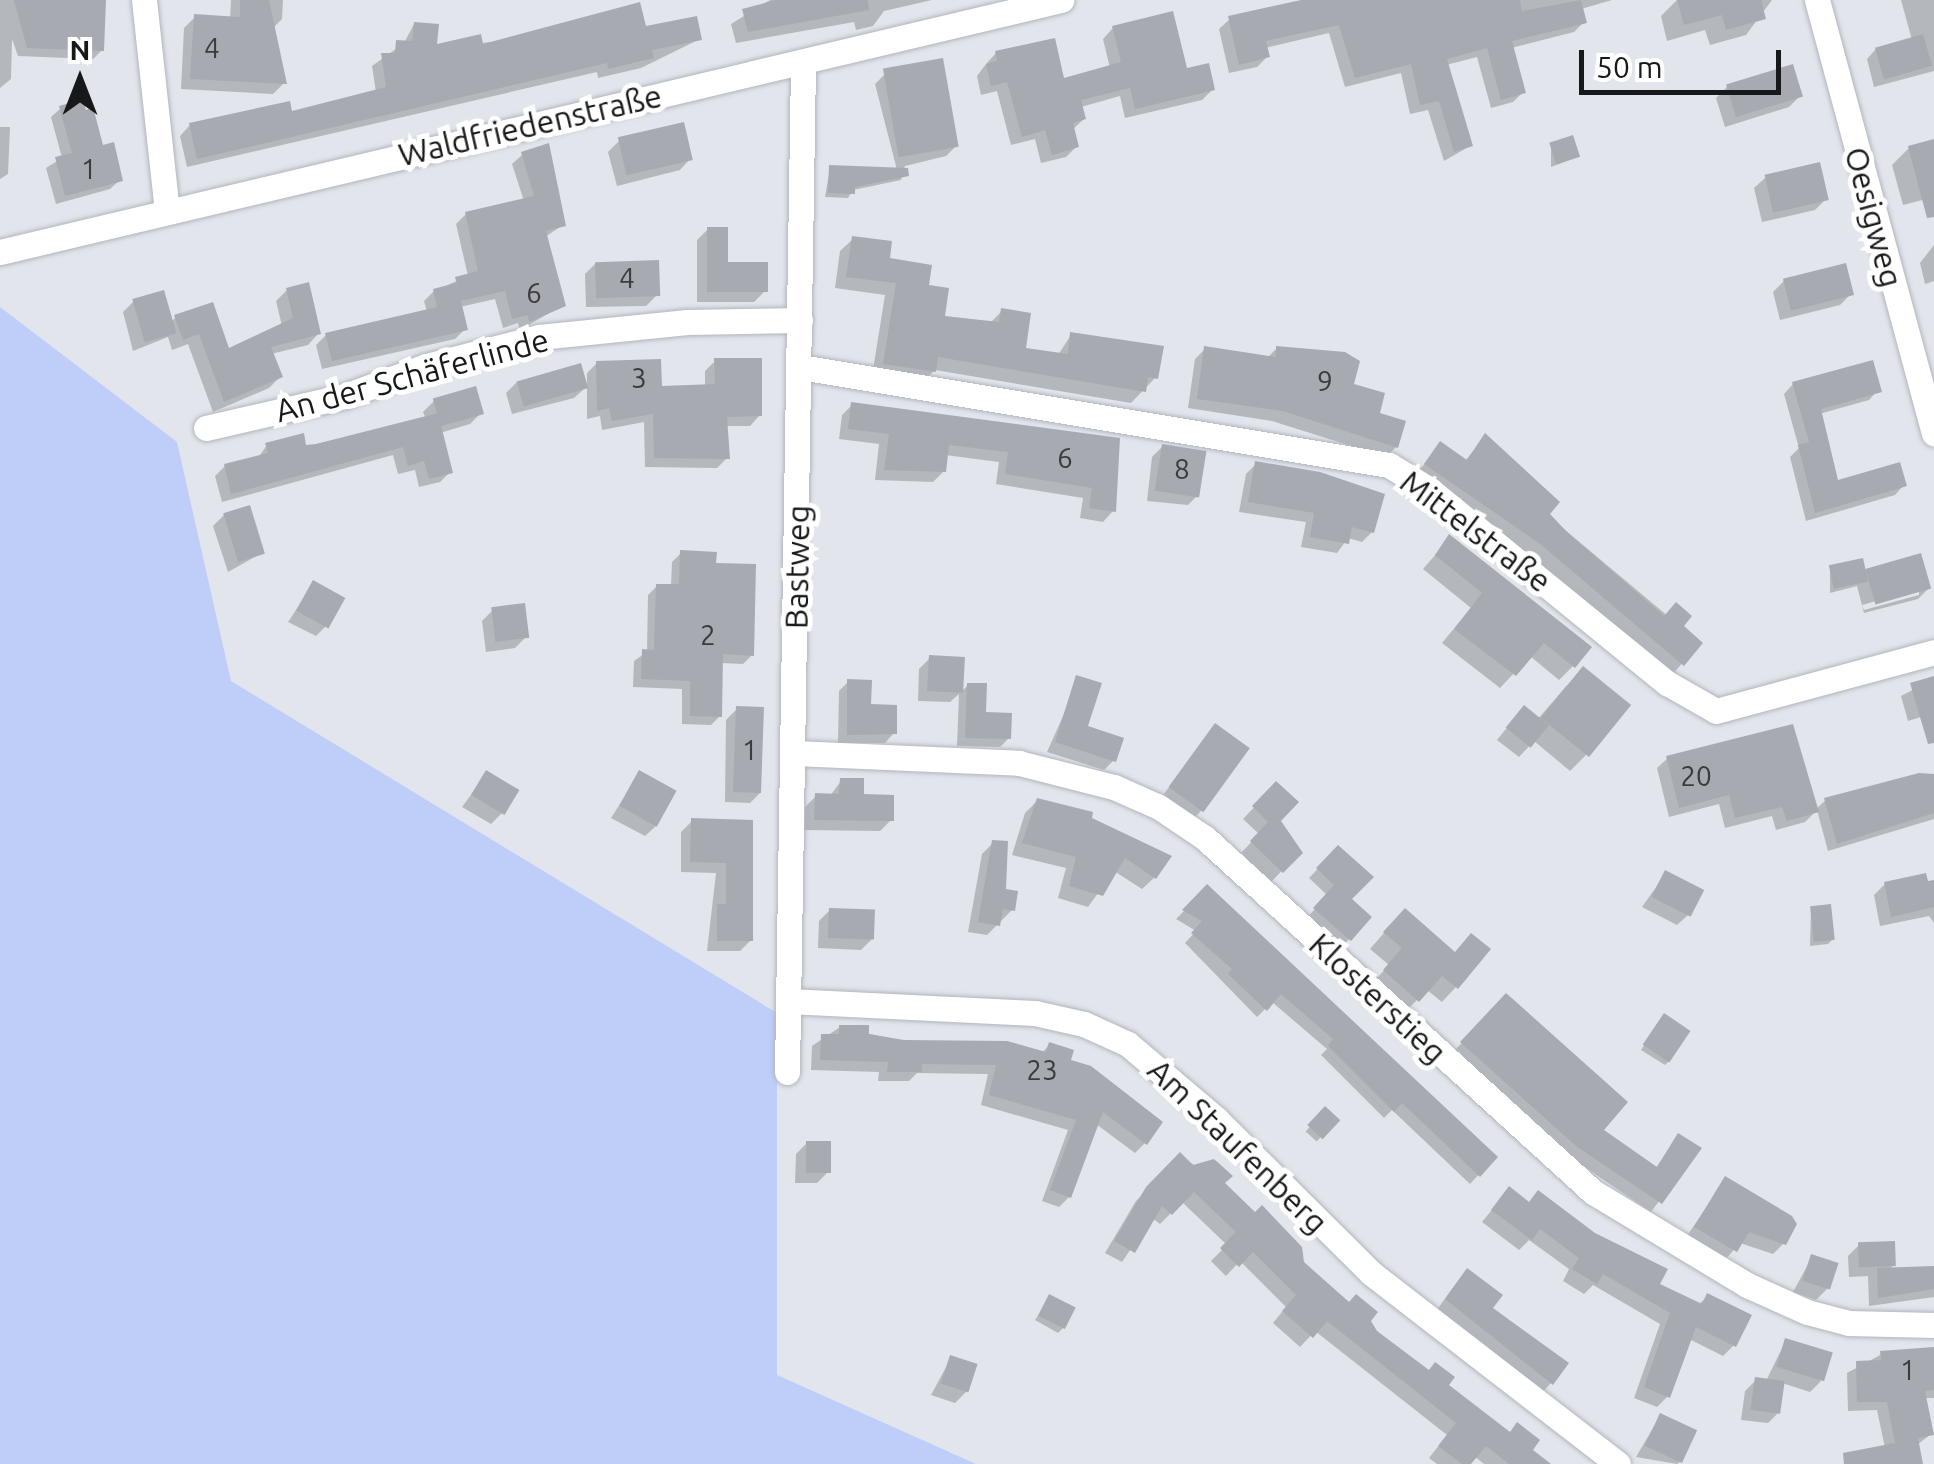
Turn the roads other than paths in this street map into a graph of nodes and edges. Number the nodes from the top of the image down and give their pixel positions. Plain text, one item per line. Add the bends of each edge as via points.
1 (144, 0) edge
2 (1060, 0) edge
3 (1817, 0) edge
4 (802, 63) junction
5 (167, 212) junction
6 (0, 252) edge
7 (800, 320) junction
8 (800, 367) junction
9 (206, 428) dead end
10 (1934, 433) edge
11 (1934, 652) edge
12 (794, 753) junction
13 (788, 1001) junction
14 (787, 1072) dead end
15 (1934, 1326) edge
16 (1618, 1464) edge

1 - 5 street
2 - 4 street, Waldfriedenstraße
3 - 10 street, Oesigweg
4 - 5 street, Waldfriedenstraße
4 - 7 street, Bastweg
5 - 6 street, Waldfriedenstraße
7 - 8 street, Bastweg
7 - 9 street, An der Schäferlinde via 688,322 539,337 426,366 345,396
8 - 11 street, Mittelstraße via 1389,465 1430,490 1667,683 1716,711
8 - 12 street, Bastweg
12 - 13 street, Bastweg
12 - 15 street, Klosterstieg via 1019,763 1114,787 1159,807 1205,838 1593,1192 1746,1286 1807,1312 1849,1323
13 - 14 street, Bastweg
13 - 16 street, Am Staufenberg via 1035,1013 1084,1024 1128,1044 1216,1119 1372,1273

